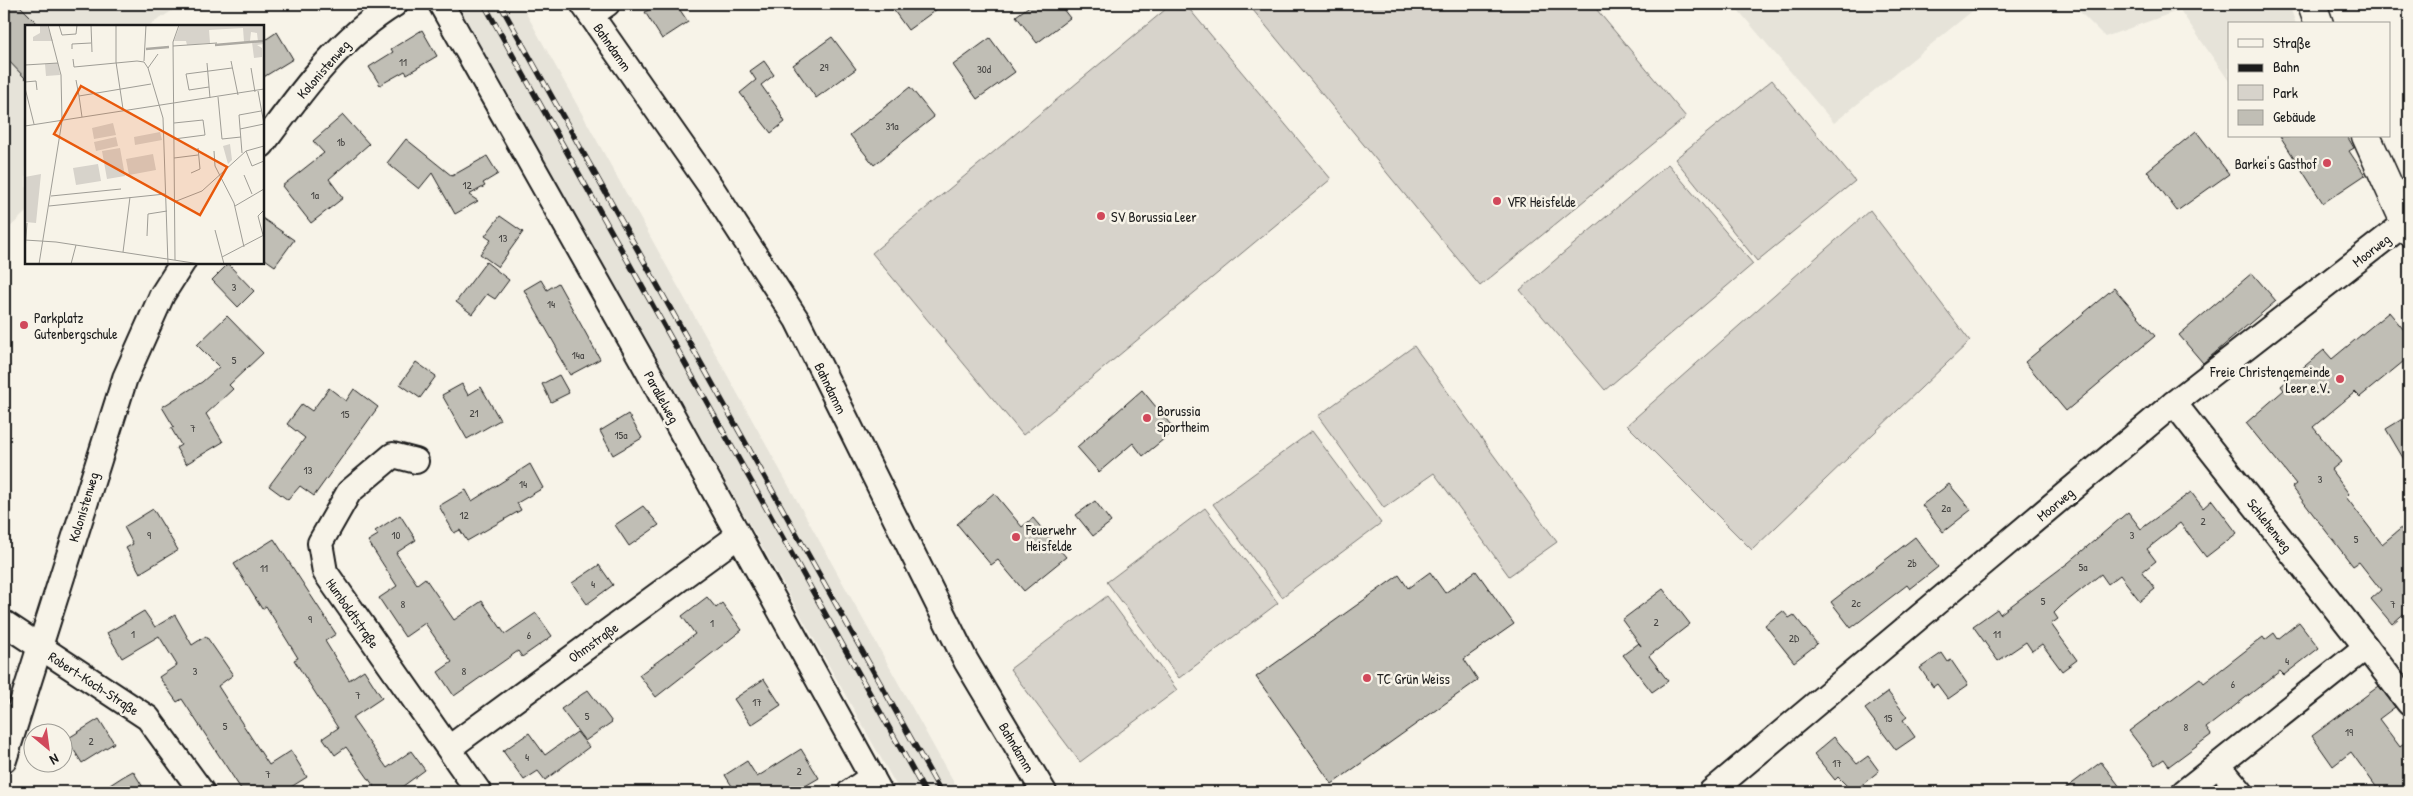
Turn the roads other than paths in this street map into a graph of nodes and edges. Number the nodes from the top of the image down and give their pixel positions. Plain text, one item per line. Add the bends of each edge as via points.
1 (395, 4) edge
2 (441, 4) edge
3 (2312, 4) edge
4 (594, 8) edge
5 (2318, 22) edge
6 (2367, 138) edge
7 (264, 142) edge
8 (2408, 225) edge
9 (182, 264) edge
10 (2174, 403) junction
11 (416, 461) dead end
12 (738, 536) junction
13 (4, 623) edge
14 (40, 647) junction
15 (2366, 647) junction
16 (2409, 703) edge
17 (449, 748) junction
18 (4, 760) edge
19 (2218, 765) junction
20 (876, 784) edge
21 (202, 792) edge
22 (479, 792) edge
23 (850, 792) edge
24 (1044, 792) edge
25 (1713, 792) edge
26 (2184, 792) edge
27 (2241, 792) edge

1 - 7 street, Kolonistenweg via 359,28 328,59
2 - 12 street, Parallelweg
3 - 5 main road
4 - 24 street, Bahndamm via 797,320 966,661
6 - 8 main road
8 - 10 street, Moorweg
9 - 14 street, Kolonistenweg via 162,295 125,378
10 - 15 street, Schlehenweg
10 - 25 street, Moorweg
11 - 17 street, Humboldtstraße via 392,455 349,492 320,543 325,572
12 - 17 street, Ohmstraße
12 - 20 street, Parallelweg
13 - 14 street, Robert-Koch-Straße
14 - 18 street, Kolonistenweg
14 - 21 street, Robert-Koch-Straße via 148,718
15 - 16 street, Schlehenweg
15 - 19 street
17 - 22 street, Humboldtstraße
19 - 26 street
19 - 27 street
20 - 23 street

